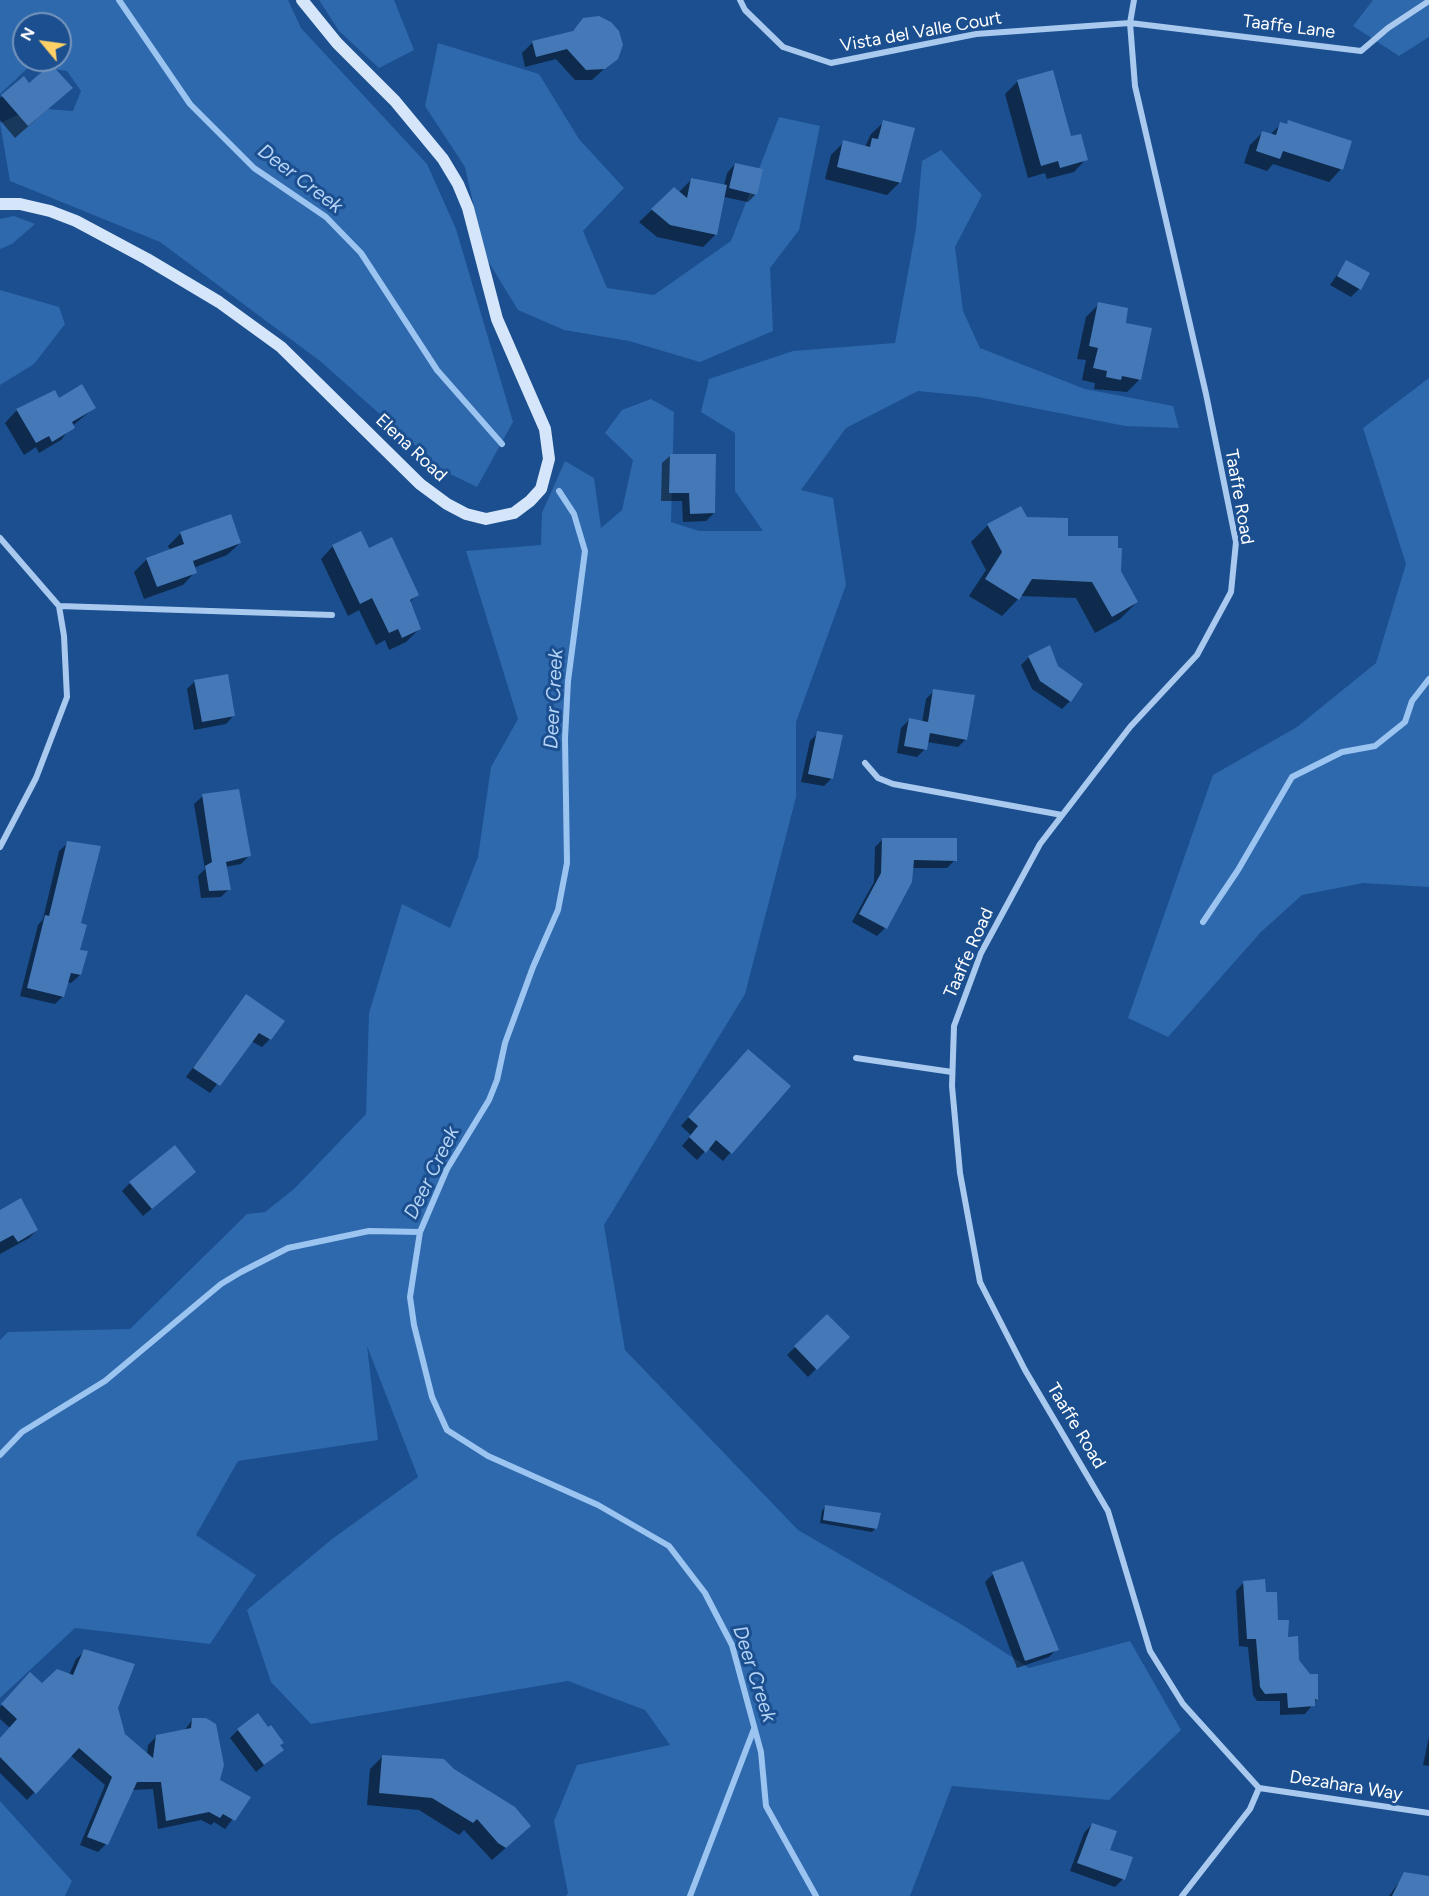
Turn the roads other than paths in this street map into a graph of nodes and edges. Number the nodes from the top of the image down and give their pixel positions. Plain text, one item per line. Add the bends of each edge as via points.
1 (303, 0) edge
2 (740, 0) edge
3 (1134, 0) edge
4 (1429, 2) edge
5 (1130, 23) junction
6 (0, 204) edge
7 (0, 538) edge
8 (59, 606) junction
9 (332, 615) dead end
10 (865, 764) dead end
11 (1062, 815) junction
12 (0, 848) edge
13 (856, 1058) dead end
14 (952, 1072) junction
15 (1260, 1788) junction
16 (1429, 1814) edge
17 (1182, 1896) edge

1 - 6 street, Elena Road via 443,159 468,208 497,319 544,429 549,459 541,489 514,513 486,519 447,504 420,484 281,347 219,302 76,221 20,204
2 - 5 street, Vista del Valle Court via 745,10 783,47 831,63 976,34
3 - 5 street, Taaffe Road
4 - 5 street, Taaffe Lane via 1361,51
5 - 11 street, Taaffe Road via 1136,86 1236,542 1231,592 1197,655 1130,727
7 - 8 street
8 - 9 street
8 - 12 street via 67,697 36,778
10 - 11 street via 878,778 893,784
11 - 14 street, Taaffe Road via 1040,844 981,953 954,1026
13 - 14 street
14 - 15 street, Taaffe Road via 955,1135 980,1282 1025,1370 1108,1511 1150,1651 1183,1704
15 - 16 street, Dezahara Way
15 - 17 street via 1250,1809

